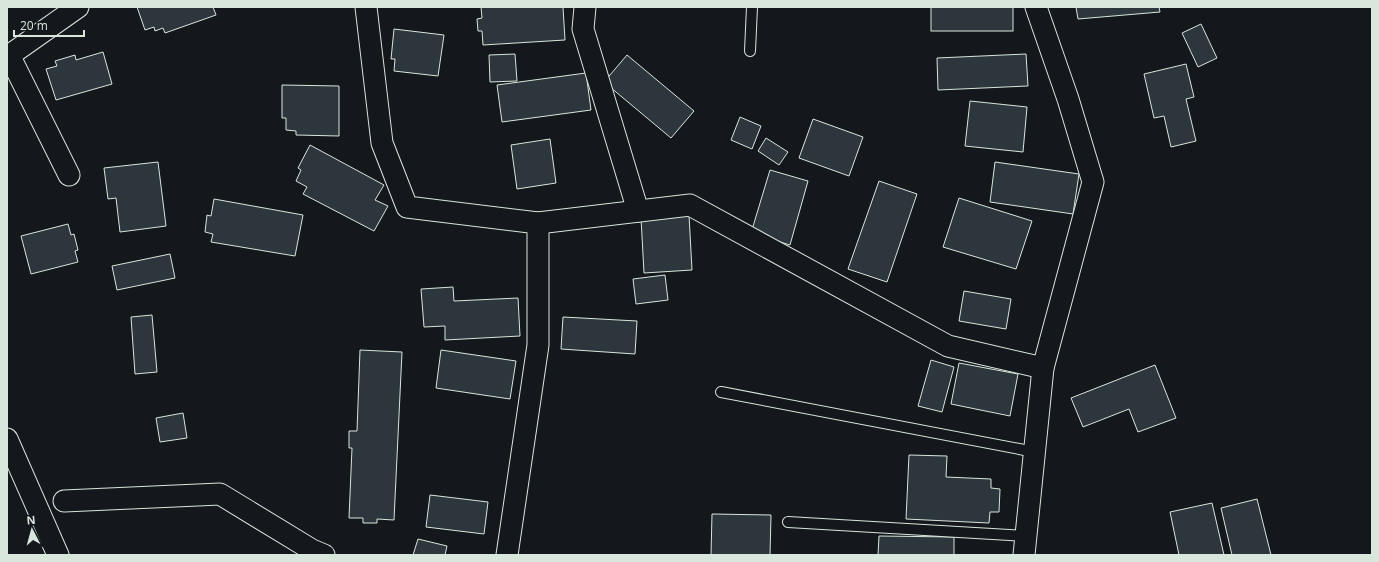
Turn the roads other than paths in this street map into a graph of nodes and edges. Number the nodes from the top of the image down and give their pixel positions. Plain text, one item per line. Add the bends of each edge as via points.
1 (78, 7) edge
2 (366, 7) edge
3 (585, 7) edge
4 (752, 7) edge
5 (1036, 7) edge
6 (750, 51) dead end
7 (8, 56) edge
8 (69, 175) dead end
9 (638, 211) junction
10 (538, 223) junction
11 (1043, 368) junction
12 (721, 392) dead end
13 (7, 439) edge
14 (1035, 452) junction
15 (64, 501) dead end
16 (788, 522) dead end
17 (1025, 546) edge
18 (58, 555) edge
19 (324, 555) edge
20 (507, 555) edge

1 - 7 street
2 - 10 street via 382,144 407,207
3 - 9 street via 584,30
4 - 6 lane
5 - 11 street via 1093,182
7 - 8 street
9 - 10 street
9 - 11 street via 690,205 948,346
10 - 20 street via 538,345
11 - 14 street
12 - 14 lane
13 - 18 street
14 - 17 street
15 - 19 street via 220,494
16 - 17 lane

